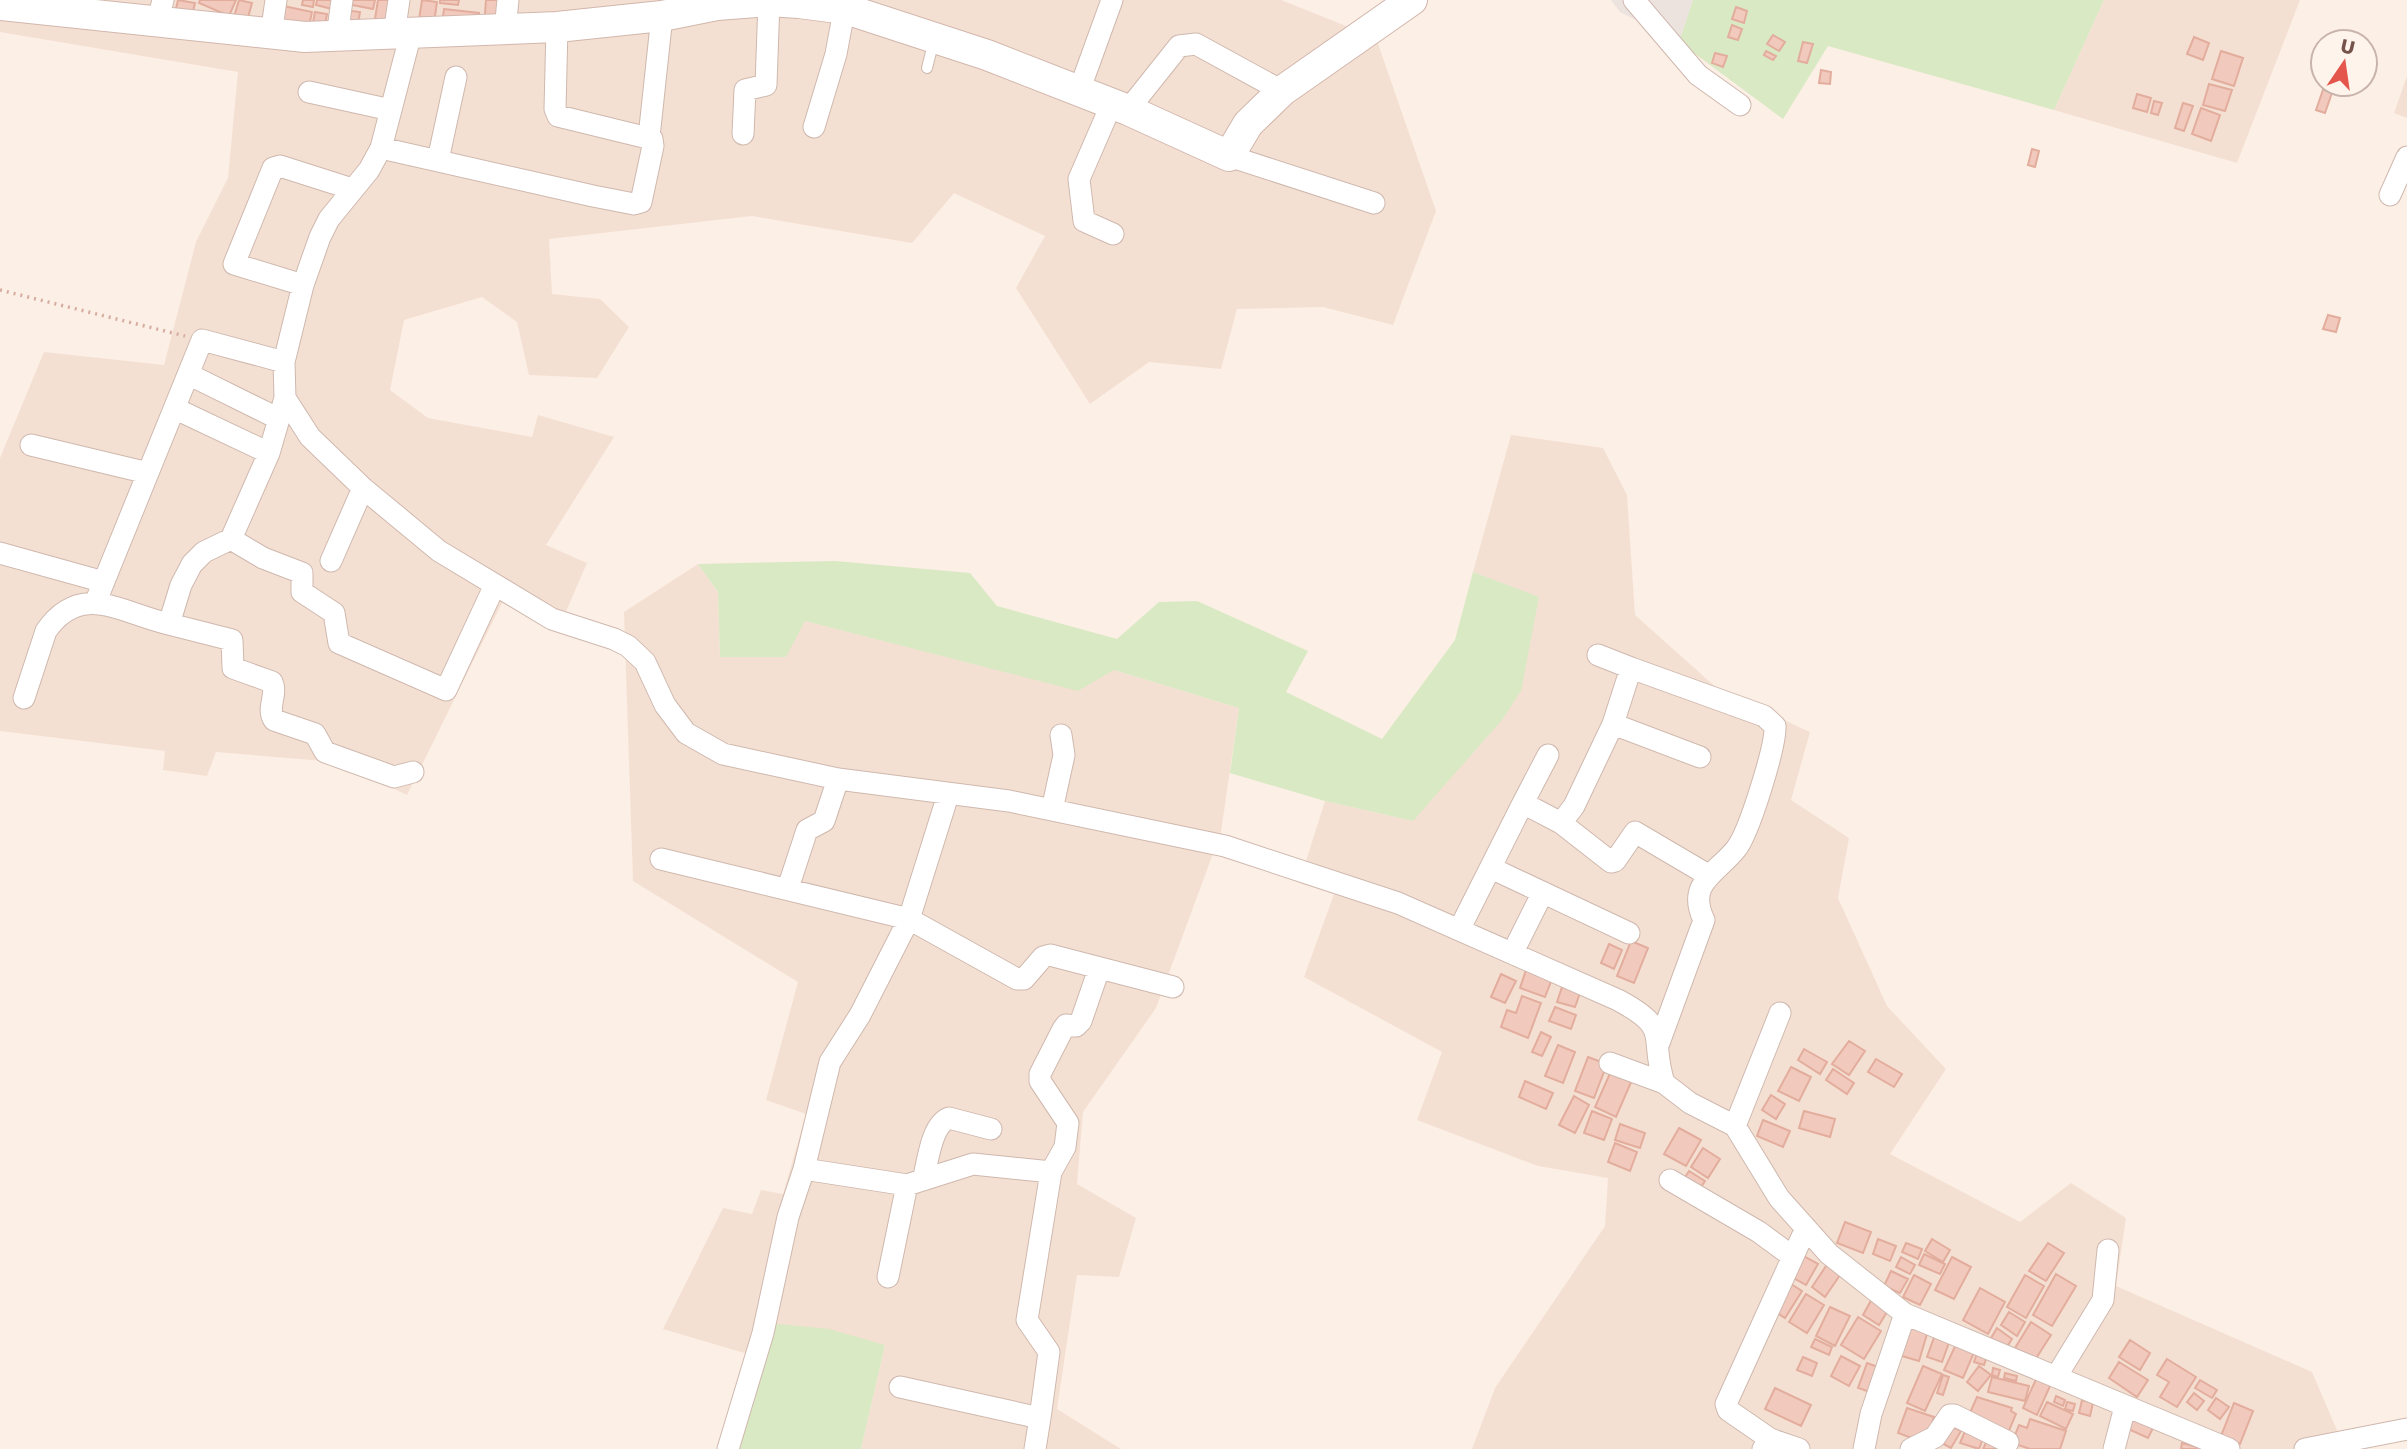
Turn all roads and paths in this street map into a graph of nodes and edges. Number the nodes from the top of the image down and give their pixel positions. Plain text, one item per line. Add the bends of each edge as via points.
1 (276, 0) edge
2 (342, 0) edge
3 (399, 0) edge
4 (508, 0) edge
5 (1112, 0) edge
6 (1412, 0) edge
7 (1634, 0) edge
8 (760, 1) edge
9 (0, 5) edge
10 (846, 5) edge
11 (161, 10) edge
12 (662, 16) junction
13 (557, 27) junction
14 (505, 30) junction
15 (403, 34) junction
16 (271, 35) junction
17 (337, 37) junction
18 (456, 77) dead end
19 (1079, 91) junction
20 (1282, 91) junction
21 (309, 92) dead end
22 (1740, 105) dead end
23 (1120, 106) junction
24 (391, 110) junction
25 (814, 127) dead end
26 (743, 134) dead end
27 (649, 137) junction
28 (381, 148) junction
29 (1229, 156) junction
30 (2407, 157) edge
31 (438, 160) junction
32 (352, 189) junction
33 (2390, 195) dead end
34 (1374, 203) dead end
35 (1113, 234) dead end
36 (303, 285) junction
37 (0, 290) edge
38 (202, 340) junction
39 (285, 362) junction
40 (190, 375) junction
41 (285, 398) junction
42 (176, 409) junction
43 (279, 419) junction
44 (31, 445) dead end
45 (268, 453) junction
46 (148, 473) junction
47 (363, 488) junction
48 (231, 539) junction
49 (0, 552) edge
50 (331, 561) dead end
51 (491, 585) junction
52 (100, 592) junction
53 (169, 624) junction
54 (1598, 655) dead end
55 (1631, 667) junction
56 (24, 698) dead end
57 (1613, 724) junction
58 (1061, 735) dead end
59 (1548, 755) dead end
60 (1700, 757) dead end
61 (414, 772) dead end
62 (838, 779) junction
63 (948, 795) junction
64 (1523, 803) junction
65 (1052, 810) junction
66 (1561, 823) junction
67 (660, 859) dead end
68 (1491, 868) junction
69 (1709, 875) junction
70 (788, 888) junction
71 (1542, 894) junction
72 (909, 919) junction
73 (1460, 928) junction
74 (1629, 933) dead end
75 (1513, 952) junction
76 (1099, 969) junction
77 (1173, 987) dead end
78 (1780, 1013) dead end
79 (1659, 1043) junction
80 (1610, 1063) dead end
81 (1664, 1083) junction
82 (1735, 1126) junction
83 (991, 1129) dead end
84 (804, 1169) junction
85 (1051, 1172) junction
86 (1670, 1180) dead end
87 (915, 1182) junction
88 (1806, 1228) junction
89 (2108, 1250) dead end
90 (1793, 1257) junction
91 (888, 1277) dead end
92 (1906, 1314) junction
93 (2056, 1377) junction
94 (900, 1387) dead end
95 (2124, 1407) junction
96 (1040, 1418) junction
97 (2407, 1429) edge
98 (2008, 1442) dead end
99 (1766, 1444) edge
100 (728, 1449) edge
101 (1035, 1449) edge
102 (1799, 1449) edge
103 (1864, 1449) edge
104 (1911, 1449) edge
105 (2114, 1449) edge
106 (2229, 1449) edge
107 (2305, 1449) edge

1 - 16 street
2 - 17 street
3 - 15 street
4 - 14 street
5 - 19 street
6 - 20 street
7 - 22 street via 1698,75
8 - 10 street
8 - 12 street
8 - 26 street via 766,85 745,90
9 - 11 street
10 - 19 street via 931,54 987,55
10 - 25 street
11 - 16 street
12 - 13 street
12 - 27 street
13 - 14 street
13 - 27 street via 558,116
14 - 15 street
15 - 17 street
15 - 24 street
16 - 17 street
18 - 31 street
19 - 23 street
20 - 23 street via 1188,43 1173,52
20 - 29 street via 1248,124
21 - 24 street
23 - 29 street
23 - 35 street via 1079,179 1084,221
24 - 28 street
27 - 31 street via 653,146 644,198 638,204
28 - 31 street
28 - 32 street
29 - 34 street
30 - 33 street
32 - 36 street via 329,219
32 - 36 street via 280,166 273,168 234,264
36 - 39 street
37 - 38 path
38 - 39 street
38 - 40 street
39 - 41 street
40 - 42 street
40 - 43 street
41 - 43 street
41 - 47 street via 310,437
42 - 45 street
42 - 46 street
43 - 45 street
44 - 46 street
45 - 48 street
46 - 52 street
47 - 50 street
47 - 51 street via 439,551
48 - 51 street via 302,573 302,592 334,613 339,643 446,690
48 - 53 street via 204,552 192,564
49 - 52 street
51 - 62 street via 552,619 628,646 645,662 665,705 686,733 723,754
52 - 53 street
52 - 56 street via 51,623
53 - 61 street via 232,640 233,668 272,682 274,720 315,734 325,752 394,777
54 - 55 street
55 - 57 street
55 - 69 street via 1764,716 1775,726 1745,832 1736,849
57 - 60 street
57 - 66 street via 1574,806
58 - 65 street via 1063,763
59 - 64 street
62 - 63 street
62 - 70 street via 824,821 807,830
63 - 65 street
63 - 72 street
64 - 66 street
64 - 68 street
65 - 73 street via 1225,846 1342,883
66 - 69 street via 1611,862 1635,832
67 - 70 street
68 - 71 street
68 - 73 street
69 - 79 street via 1699,893 1698,908 1704,920
70 - 72 street
71 - 74 street
71 - 75 street
72 - 76 street via 1017,979 1024,979 1046,955
72 - 84 street via 860,1015 830,1062
73 - 75 street
75 - 79 street via 1636,1010 1654,1025
76 - 77 street
76 - 85 street via 1081,1021 1063,1029 1040,1074 1043,1087 1068,1124 1065,1147
78 - 82 street
79 - 81 street
80 - 81 street
81 - 82 street via 1690,1103
82 - 88 street via 1779,1198
83 - 87 street via 943,1120
84 - 87 street
84 - 100 street
85 - 87 street via 973,1164
85 - 96 street via 1027,1320 1049,1352
86 - 90 street
87 - 91 street
88 - 90 street
88 - 92 street via 1849,1272
89 - 93 street via 2103,1300
90 - 99 street via 1726,1404
92 - 93 street
92 - 103 street via 1871,1414
93 - 95 street
94 - 96 street
95 - 105 street
95 - 106 street
96 - 101 street
97 - 107 street
98 - 104 street via 1950,1415 1935,1437
99 - 102 street

